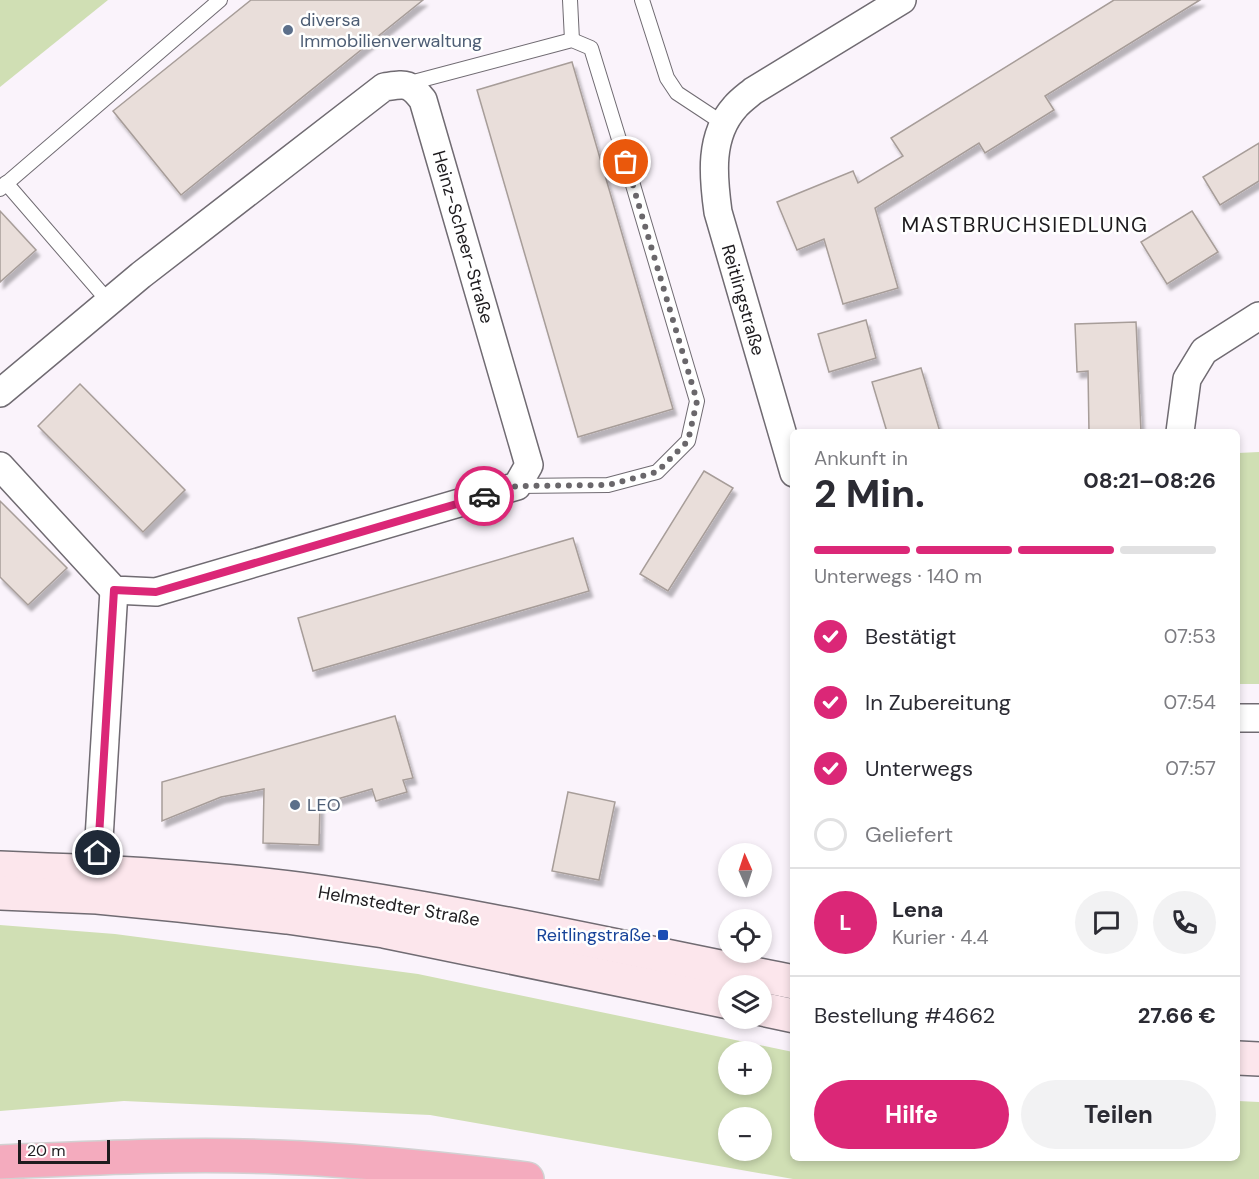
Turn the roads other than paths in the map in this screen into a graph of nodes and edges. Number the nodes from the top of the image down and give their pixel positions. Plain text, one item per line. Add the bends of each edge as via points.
1 (220, 0) edge
2 (570, 0) edge
3 (642, 0) edge
4 (902, 0) edge
5 (572, 40) junction
6 (402, 85) junction
7 (723, 124) junction
8 (3, 186) edge
9 (109, 302) junction
10 (1259, 316) edge
11 (0, 393) edge
12 (1180, 429) edge
13 (790, 459) edge
14 (0, 466) edge
15 (517, 486) junction
16 (114, 590) junction
17 (1240, 718) edge
18 (1259, 718) edge
19 (0, 868) edge
20 (97, 872) junction
21 (0, 893) edge
22 (790, 981) edge
23 (718, 1000) edge
24 (772, 1011) edge
25 (790, 1015) edge
26 (1240, 1058) edge
27 (1259, 1059) edge
28 (0, 1162) edge
29 (527, 1179) edge

1 - 8 lane
2 - 5 lane
3 - 7 lane via 667,78 677,93
4 - 7 street, Reitlingstraße via 753,91
5 - 6 lane
5 - 15 lane via 591,48 697,401 688,441 657,472 608,485
6 - 9 street via 384,87
6 - 15 street, Heinz-Scheer-Straße via 413,87 423,100 529,465
7 - 13 street, Reitlingstraße via 714,162 718,212
8 - 9 lane
9 - 11 street
10 - 12 street via 1204,351 1186,379
14 - 16 street
15 - 16 street via 156,592
16 - 20 street
17 - 18 street
19 - 20 street, Helmstedter Straße
20 - 22 street, Helmstedter Straße via 322,892
21 - 23 street, Helmstedter Straße via 97,897 373,929
24 - 25 street
26 - 27 street
28 - 29 highway via 144,1155 276,1157 419,1166

